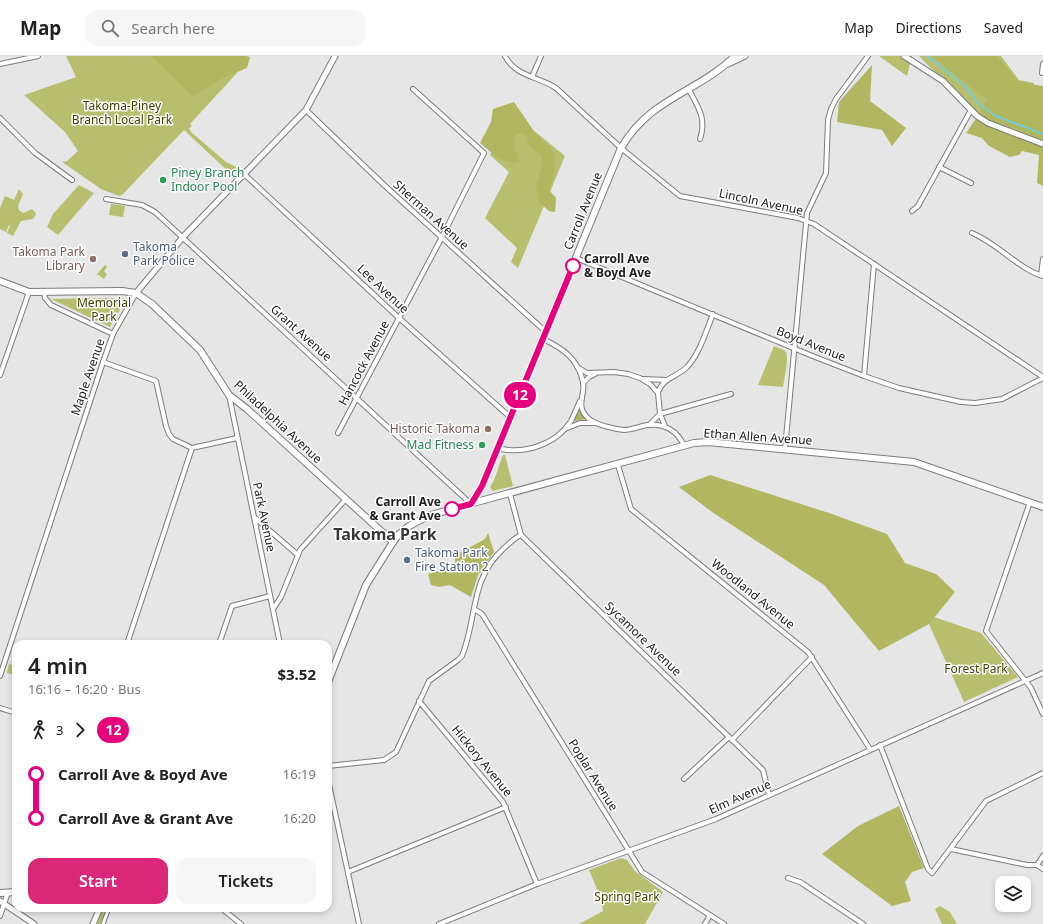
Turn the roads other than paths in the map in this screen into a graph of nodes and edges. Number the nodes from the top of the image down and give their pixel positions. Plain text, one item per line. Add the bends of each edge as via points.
1 (38, 56) edge
2 (335, 56) edge
3 (505, 56) edge
4 (541, 56) edge
5 (735, 56) edge
6 (745, 56) edge
7 (868, 56) edge
8 (904, 56) edge
9 (0, 64) edge
10 (1043, 64) edge
11 (725, 66) junction
12 (1042, 72) dead end
13 (532, 77) junction
14 (688, 88) junction
15 (413, 89) dead end
16 (306, 110) junction
17 (971, 110) junction
18 (0, 118) edge
19 (700, 139) dead end
20 (1043, 144) edge
21 (621, 148) junction
22 (939, 167) junction
23 (244, 173) junction
24 (72, 180) dead end
25 (971, 184) dead end
26 (106, 200) dead end
27 (912, 211) dead end
28 (806, 221) junction
29 (972, 234) dead end
30 (183, 237) junction
31 (442, 237) junction
32 (576, 258) junction
33 (1043, 259) edge
34 (874, 264) junction
35 (1042, 276) edge
36 (0, 281) edge
37 (29, 292) junction
38 (44, 293) junction
39 (136, 293) junction
40 (713, 314) junction
41 (399, 318) junction
42 (546, 332) junction
43 (113, 334) junction
44 (543, 339) junction
45 (794, 348) junction
46 (103, 362) junction
47 (577, 367) junction
48 (599, 373) junction
49 (0, 374) edge
50 (864, 376) junction
51 (640, 378) junction
52 (1043, 378) edge
53 (666, 380) junction
54 (583, 383) junction
55 (658, 393) junction
56 (731, 394) dead end
57 (229, 395) junction
58 (357, 398) junction
59 (580, 401) junction
60 (660, 412) junction
61 (510, 418) junction
62 (598, 423) junction
63 (649, 425) junction
64 (665, 426) junction
65 (564, 430) junction
66 (338, 433) dead end
67 (237, 438) junction
68 (684, 446) junction
69 (192, 448) junction
70 (497, 448) junction
71 (785, 449) junction
72 (618, 465) junction
73 (510, 494) junction
74 (346, 499) junction
75 (1030, 502) junction
76 (471, 504) junction
77 (1043, 507) edge
78 (254, 517) junction
79 (521, 535) junction
80 (393, 542) junction
81 (298, 555) junction
82 (270, 596) junction
83 (474, 609) junction
84 (273, 610) junction
85 (128, 640) edge
86 (220, 640) edge
87 (279, 640) edge
88 (812, 657) junction
89 (332, 672) edge
90 (1043, 673) edge
91 (0, 676) edge
92 (1026, 680) junction
93 (419, 701) junction
94 (0, 708) edge
95 (12, 712) edge
96 (1043, 714) edge
97 (731, 738) junction
98 (880, 745) junction
99 (870, 750) junction
100 (332, 766) edge
101 (1043, 773) edge
102 (684, 779) dead end
103 (769, 795) junction
104 (332, 798) edge
105 (506, 807) junction
106 (951, 849) junction
107 (629, 851) junction
108 (1043, 856) edge
109 (1037, 865) junction
110 (1043, 869) edge
111 (348, 872) junction
112 (788, 878) dead end
113 (537, 884) junction
114 (8, 892) junction
115 (12, 892) edge
116 (0, 893) edge
117 (2, 903) edge
118 (12, 910) edge
119 (16, 912) edge
120 (98, 912) edge
121 (108, 912) edge
122 (226, 912) edge
123 (710, 915) junction
124 (0, 916) edge
125 (34, 924) edge
126 (93, 924) edge
127 (103, 924) edge
128 (241, 924) edge
129 (359, 924) edge
130 (439, 924) edge
131 (705, 924) edge
132 (724, 924) edge
133 (863, 924) edge

1 - 9 street
2 - 16 street, Maple Avenue
3 - 13 street, Lincoln Avenue via 515,70
4 - 13 street
5 - 11 main road, Carroll Avenue
6 - 11 street
7 - 28 street via 831,108 828,120 826,173 807,213
8 - 17 street via 943,81
10 - 12 street
11 - 14 main road, Carroll Avenue
13 - 21 street, Lincoln Avenue via 546,81 556,88
14 - 19 street via 704,118 704,129
14 - 21 main road, Carroll Avenue via 643,118 630,132
15 - 31 street, Hancock Avenue via 484,153
16 - 23 street, Maple Avenue
16 - 31 street, Sherman Avenue
17 - 20 street via 988,123
17 - 22 street
18 - 24 street via 35,153
21 - 28 street, Lincoln Avenue via 680,196
21 - 32 main road, Carroll Avenue
22 - 25 street
22 - 27 street via 918,206
23 - 30 street, Maple Avenue
23 - 41 street, Lee Avenue
26 - 30 street, Grant Avenue via 149,208
28 - 34 street, Lincoln Avenue
28 - 45 street
29 - 35 street via 985,238
30 - 39 street, Maple Avenue
30 - 58 street, Grant Avenue
31 - 41 street, Hancock Avenue
31 - 42 street, Sherman Avenue
32 - 40 street, Boyd Avenue
32 - 42 main road, Carroll Avenue
33 - 35 street
34 - 50 street
34 - 52 street, Lincoln Avenue
36 - 37 main road, Philadelphia Avenue
37 - 38 main road, Philadelphia Avenue
37 - 49 street
38 - 39 main road, Philadelphia Avenue
38 - 43 street via 52,305
39 - 43 street, Maple Avenue
39 - 57 main road, Philadelphia Avenue via 152,304 200,350
40 - 45 street, Boyd Avenue
40 - 53 street via 699,349 687,367
41 - 58 street, Hancock Avenue
41 - 61 street, Lee Avenue
42 - 44 main road, Carroll Avenue
43 - 46 street, Maple Avenue
44 - 47 street via 558,346
44 - 61 main road, Carroll Avenue
45 - 50 street, Boyd Avenue
45 - 71 street
46 - 69 street via 156,381 169,434 173,439
46 - 91 street, Maple Avenue
47 - 48 street via 587,373
47 - 54 street
48 - 51 street via 614,372
48 - 54 street via 588,377
50 - 52 street, Boyd Avenue via 899,388 976,403 1002,399
51 - 53 street
51 - 55 street
53 - 55 street
54 - 59 street
55 - 60 street
56 - 60 street
57 - 67 street, Park Avenue
57 - 74 main road, Philadelphia Avenue
58 - 66 street, Hancock Avenue
58 - 76 street, Grant Avenue
59 - 62 street via 589,419
59 - 65 street
60 - 63 street
60 - 64 street
61 - 70 main road, Carroll Avenue
62 - 63 street via 623,430
62 - 65 street via 580,423
63 - 64 street
64 - 68 street via 681,438
65 - 70 street via 551,441 520,451
67 - 69 street
67 - 78 street, Park Avenue
68 - 71 main road, Ethan Allen Avenue via 708,442
68 - 72 main road, Ethan Allen Avenue
69 - 85 street
70 - 76 main road, Carroll Avenue via 482,486
71 - 75 main road, Ethan Allen Avenue via 914,462
72 - 73 main road, Ethan Allen Avenue
72 - 88 street, Woodland Avenue via 631,509
73 - 76 main road, Ethan Allen Avenue
73 - 79 street
74 - 80 main road, Philadelphia Avenue
74 - 81 street
75 - 77 main road, Ethan Allen Avenue
75 - 92 street via 986,631
76 - 80 main road via 428,516 409,526
78 - 81 street
78 - 82 street, Park Avenue
79 - 83 street via 486,568
79 - 97 street, Sycamore Avenue
80 - 89 main road via 366,585
81 - 84 street
82 - 84 street, Park Avenue
82 - 86 street via 232,606
83 - 93 street via 462,656 428,681
83 - 107 street, Poplar Avenue via 482,614
84 - 87 street, Park Avenue
88 - 97 street
88 - 99 street, Woodland Avenue
90 - 92 street, Elm Avenue
92 - 96 street
92 - 98 street, Elm Avenue
93 - 100 street via 396,752 384,760
93 - 105 street, Hickory Avenue
94 - 95 street
97 - 102 street
97 - 103 street, Sycamore Avenue via 763,770
98 - 99 street, Elm Avenue
98 - 106 street via 928,869 932,872
99 - 103 street, Elm Avenue
101 - 106 street via 986,801
103 - 107 street, Elm Avenue via 716,819
104 - 111 street
105 - 111 street
105 - 113 street, Hickory Avenue
106 - 109 street
107 - 113 street, Elm Avenue
107 - 123 street, Poplar Avenue via 645,875
108 - 109 street
109 - 110 street
111 - 129 street
112 - 133 street via 800,882
113 - 130 street, Elm Avenue
114 - 115 main road
114 - 116 main road
114 - 117 street
117 - 118 street
117 - 124 street
119 - 125 street
120 - 126 street
121 - 127 street
122 - 128 street
123 - 131 street
123 - 132 street, Poplar Avenue

